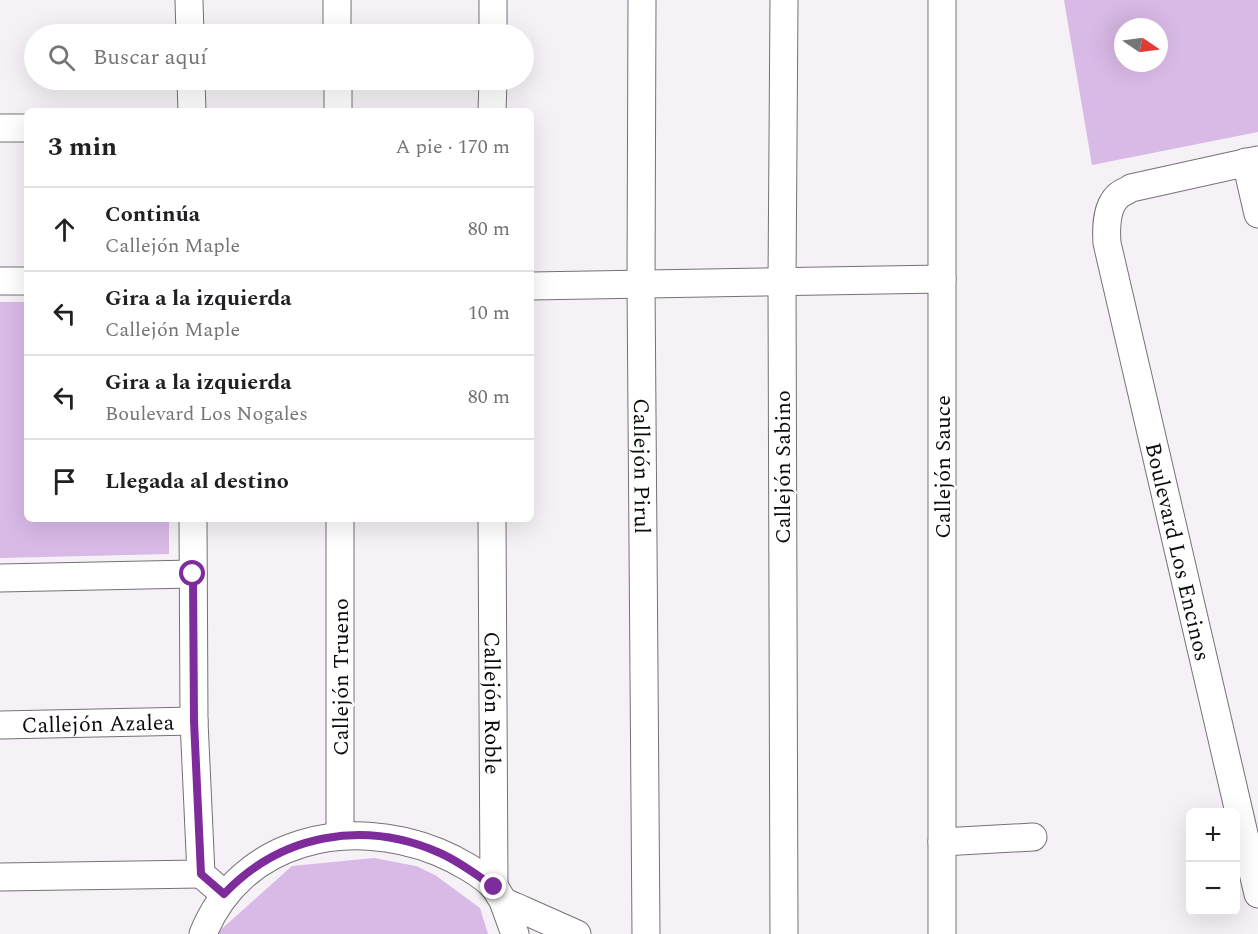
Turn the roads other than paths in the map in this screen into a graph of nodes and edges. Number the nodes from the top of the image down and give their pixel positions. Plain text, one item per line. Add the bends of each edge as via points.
1 (189, 0) edge
2 (337, 0) edge
3 (493, 0) edge
4 (642, 0) edge
5 (784, 0) edge
6 (942, 0) edge
7 (190, 24) edge
8 (337, 24) edge
9 (493, 24) edge
10 (191, 90) edge
11 (338, 90) edge
12 (493, 90) edge
13 (192, 108) edge
14 (338, 108) edge
15 (492, 108) edge
16 (0, 128) edge
17 (24, 128) edge
18 (1252, 161) edge
19 (1258, 214) edge
20 (942, 279) junction
21 (0, 281) edge
22 (24, 281) edge
23 (782, 282) junction
24 (641, 284) junction
25 (534, 286) edge
26 (193, 522) edge
27 (340, 522) edge
28 (492, 522) edge
29 (193, 574) junction
30 (0, 578) edge
31 (194, 721) junction
32 (0, 725) edge
33 (340, 836) junction
34 (1033, 837) dead end
35 (942, 842) junction
36 (201, 874) junction
37 (0, 877) edge
38 (224, 894) junction
39 (499, 894) junction
40 (1258, 894) edge
41 (202, 934) edge
42 (515, 934) edge
43 (577, 934) edge
44 (646, 934) edge
45 (784, 934) edge
46 (942, 934) edge

1 - 7 street
2 - 8 street
3 - 9 street
4 - 24 street, Callejón Pirul
5 - 23 street, Callejón Sabino
6 - 20 street, Callejón Sauce
10 - 13 street
11 - 14 street
12 - 15 street
16 - 17 street
18 - 19 street
18 - 40 street, Boulevard Los Encinos via 1131,189 1118,196 1110,208 1106,228
20 - 23 street
20 - 35 street, Callejón Sauce
21 - 22 street
23 - 24 street
23 - 45 street, Callejón Sabino
24 - 25 street
24 - 44 street, Callejón Pirul
26 - 29 street
27 - 33 street, Callejón Trueno
28 - 39 street, Callejón Roble
29 - 30 street
29 - 31 street
31 - 32 street, Callejón Azalea
31 - 36 street
33 - 38 street via 311,841 275,855 251,869
33 - 39 street via 405,841 438,852 464,865
34 - 35 street
35 - 46 street, Callejón Sauce
36 - 37 street
36 - 38 street
38 - 41 street
39 - 42 street
39 - 43 street

